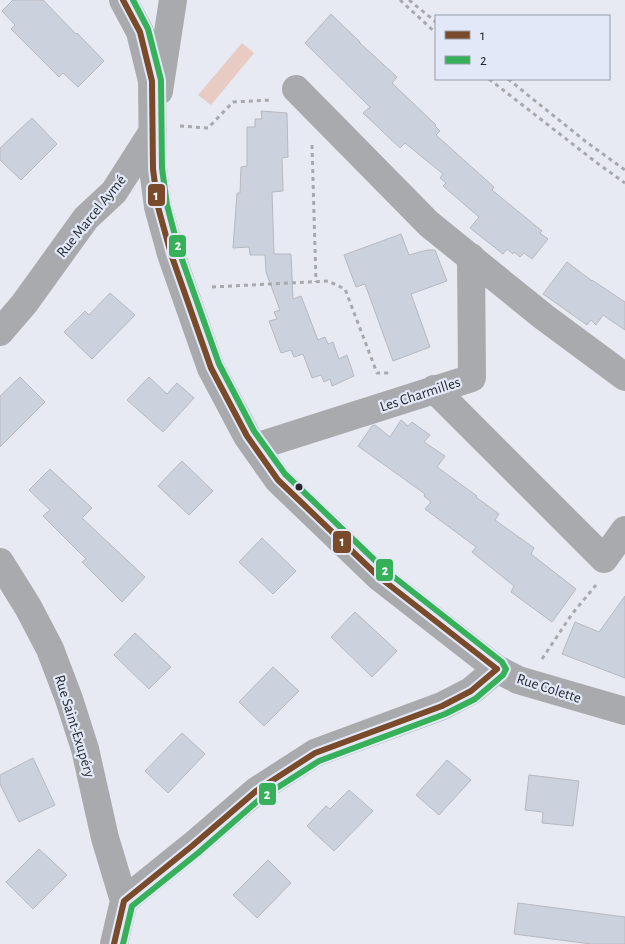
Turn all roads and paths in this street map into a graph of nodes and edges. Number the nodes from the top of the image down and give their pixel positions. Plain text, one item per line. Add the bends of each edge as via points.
1 (123, 0) edge
2 (173, 0) edge
3 (400, 0) edge
4 (409, 0) edge
5 (435, 21) edge
6 (435, 32) edge
7 (491, 80) edge
8 (509, 80) edge
9 (303, 96) junction
10 (180, 126) dead end
11 (153, 130) junction
12 (625, 170) edge
13 (625, 183) edge
14 (471, 257) junction
15 (316, 282) junction
16 (208, 287) dead end
17 (0, 332) edge
18 (625, 377) edge
19 (434, 389) junction
20 (401, 400) junction
21 (255, 447) junction
22 (625, 530) edge
23 (604, 559) junction
24 (0, 562) edge
25 (497, 669) junction
26 (526, 682) junction
27 (625, 712) edge
28 (124, 901) junction
29 (114, 944) edge

1 - 11 street, Rue Colette via 140,32 152,81
2 - 11 street, Rue Marcel Aymé
3 - 6 path
4 - 5 path
7 - 13 path
8 - 12 path
9 - 10 path via 233,102 208,128
9 - 14 street via 429,224
9 - 15 path
11 - 17 street, Rue Marcel Aymé via 114,192 86,218
11 - 21 street, Rue Colette via 152,169 171,254 210,368
14 - 18 street
14 - 19 street, Les Charmilles via 472,378
15 - 16 path
15 - 20 path via 328,281 345,289 377,373 391,373
19 - 20 street, Les Charmilles
19 - 23 street
20 - 21 street, Les Charmilles
21 - 25 street, Rue Colette via 278,480 379,577
22 - 23 street
23 - 26 path via 595,586
24 - 28 street, Rue Saint-Exupéry via 50,649 70,699
25 - 26 street, Rue Colette
25 - 28 street via 471,691 442,706 315,753 256,790
26 - 27 street, Rue Colette
28 - 29 street

